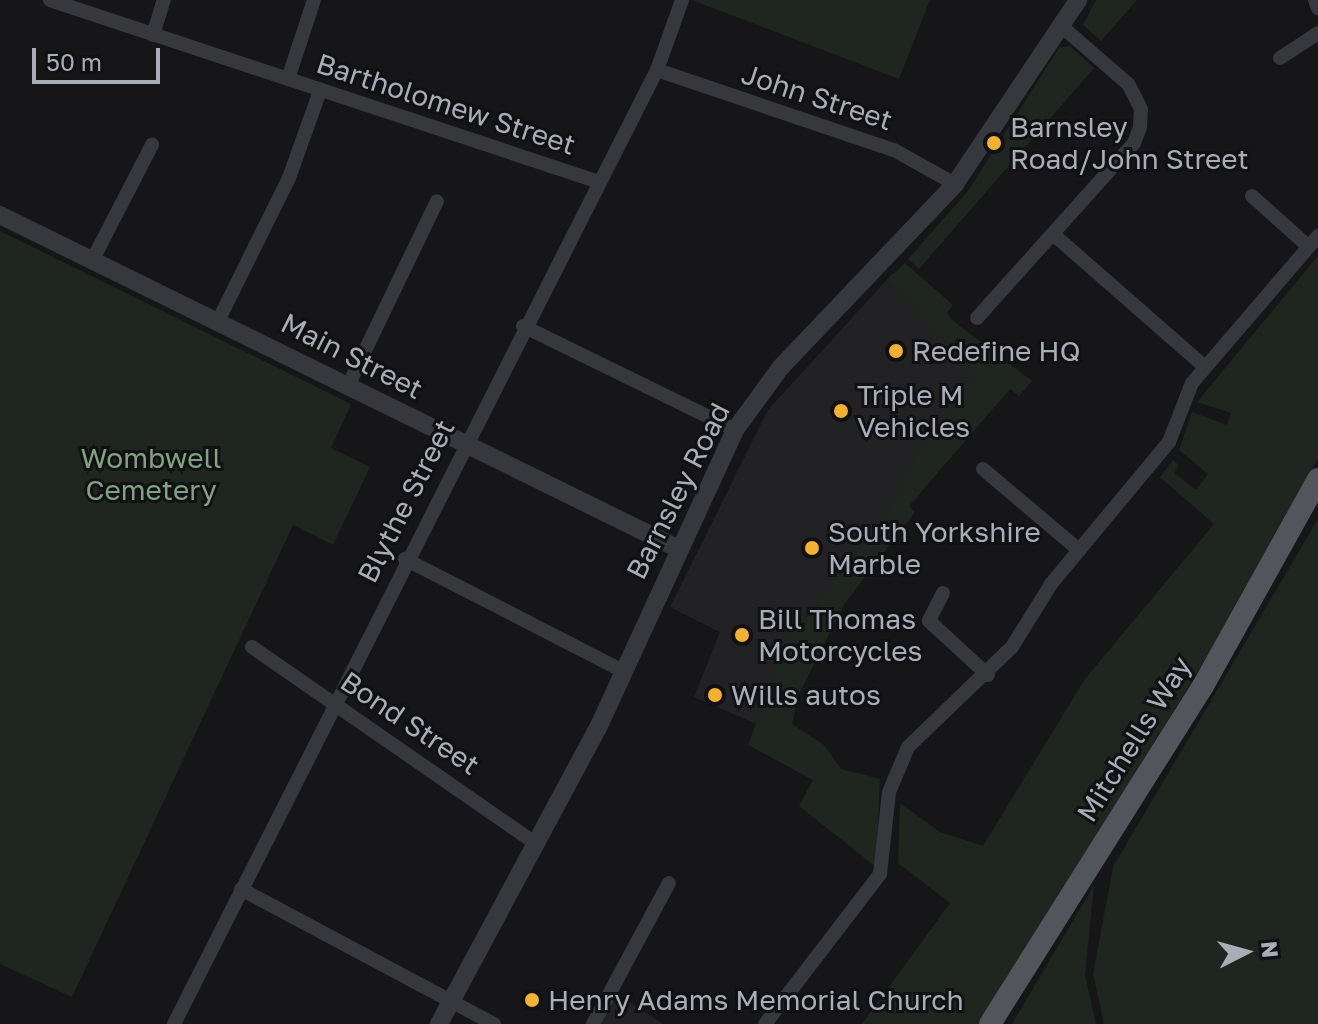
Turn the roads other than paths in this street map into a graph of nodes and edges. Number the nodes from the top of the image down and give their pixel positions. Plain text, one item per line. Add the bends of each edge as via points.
1 (50, 0) edge
2 (164, 0) edge
3 (314, 0) edge
4 (682, 0) edge
5 (1078, 0) edge
6 (1315, 0) edge
7 (1318, 8) edge
8 (1059, 24) junction
9 (1318, 33) edge
10 (153, 35) junction
11 (1280, 58) dead end
12 (657, 70) junction
13 (288, 79) junction
14 (320, 91) junction
15 (152, 145) dead end
16 (599, 182) junction
17 (955, 184) junction
18 (1252, 196) dead end
19 (437, 201) dead end
20 (0, 215) edge
21 (1053, 234) junction
22 (1313, 242) edge
23 (92, 261) junction
24 (977, 318) dead end
25 (218, 321) junction
26 (523, 326) junction
27 (1205, 367) junction
28 (348, 386) junction
29 (735, 430) junction
30 (464, 443) junction
31 (983, 469) dead end
32 (1318, 479) edge
33 (679, 549) junction
34 (1079, 550) junction
35 (405, 559) junction
36 (943, 593) dead end
37 (252, 647) dead end
38 (623, 671) junction
39 (988, 675) junction
40 (334, 703) junction
41 (537, 844) junction
42 (669, 883) dead end
43 (241, 889) junction
44 (451, 1002) junction
45 (174, 1024) edge
46 (439, 1024) edge
47 (494, 1024) edge
48 (593, 1024) edge
49 (765, 1024) edge
50 (990, 1024) edge

1 - 10 street, Bartholomew Street
2 - 10 street
3 - 13 street
4 - 12 street, Blythe Street
5 - 8 street, Barnsley Road
6 - 7 street
8 - 17 street, Barnsley Road
8 - 21 street via 1128,84 1141,120 1134,143
9 - 11 street
10 - 13 street, Bartholomew Street
12 - 16 street, Blythe Street
12 - 17 street, John Street via 933,166
13 - 14 street, Bartholomew Street
14 - 16 street, Bartholomew Street
14 - 25 street via 289,178
15 - 23 street
16 - 26 street, Blythe Street
17 - 29 street, Barnsley Road via 781,367
18 - 22 street
19 - 28 street
20 - 23 street, Main Street
21 - 24 street
21 - 27 street
22 - 27 street
23 - 25 street, Main Street
25 - 28 street, Main Street
26 - 29 street
26 - 30 street, Blythe Street
27 - 34 street via 1169,442
28 - 30 street, Main Street
29 - 33 street, Barnsley Road
30 - 33 street, Main Street
30 - 35 street, Blythe Street
31 - 34 street
32 - 50 main road, Mitchells Way via 1203,686
33 - 38 street, Barnsley Road
34 - 39 street
35 - 38 street
35 - 40 street, Blythe Street
36 - 39 street via 929,621
37 - 40 street, Bond Street
38 - 41 street, Barnsley Road
39 - 49 street via 928,722 908,747 889,792 880,874
40 - 41 street, Bond Street
40 - 43 street, Blythe Street
41 - 44 street, Barnsley Road
42 - 48 street
43 - 44 street
43 - 45 street, Blythe Street
44 - 46 street, Barnsley Road
44 - 47 street

